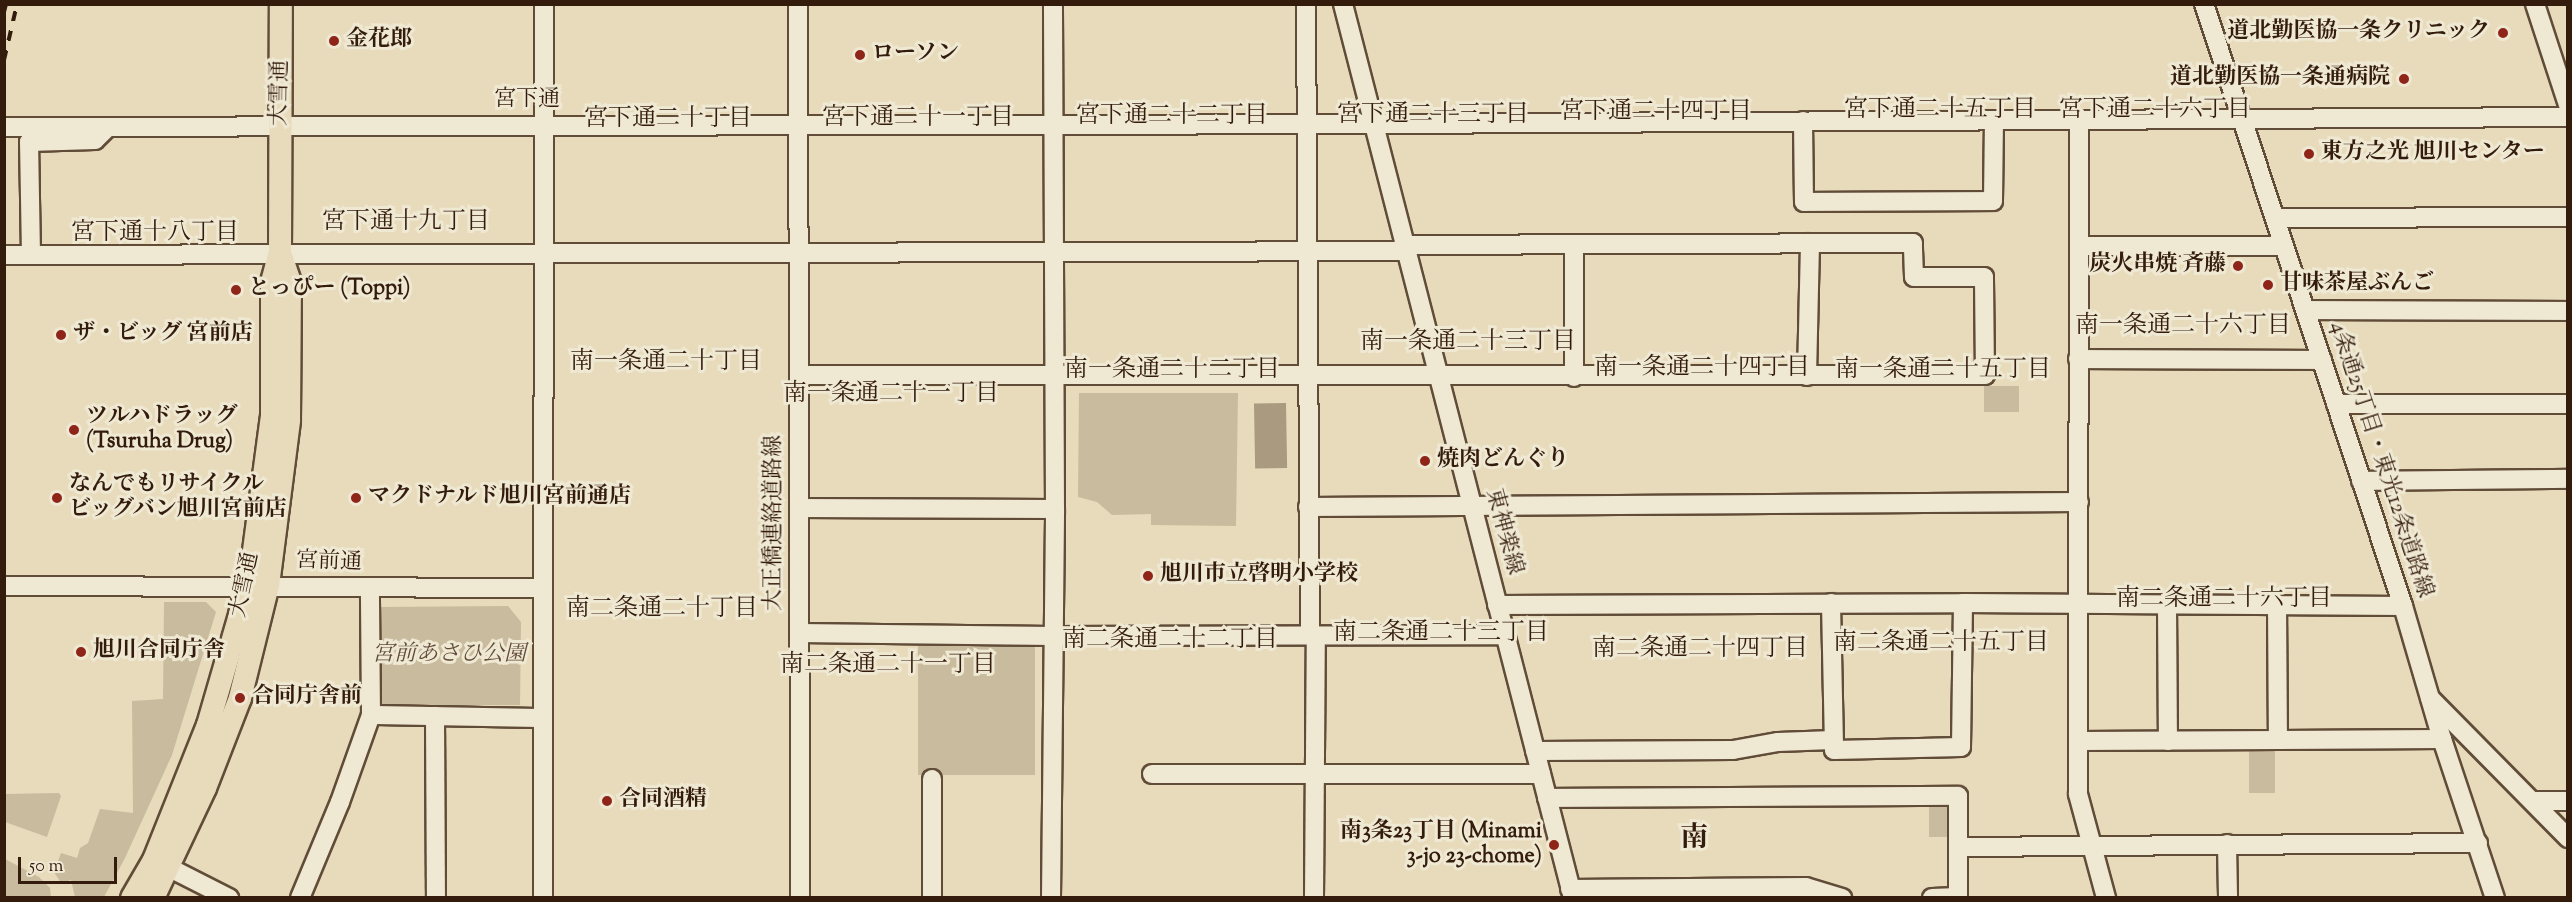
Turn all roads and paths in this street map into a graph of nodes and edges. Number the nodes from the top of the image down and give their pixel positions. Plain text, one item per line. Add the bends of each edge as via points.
1 (281, 4) edge
2 (544, 4) edge
3 (798, 4) edge
4 (1053, 4) edge
5 (1306, 4) edge
6 (1343, 4) edge
7 (2204, 4) edge
8 (2535, 4) edge
9 (2568, 105) edge
10 (2568, 117) edge
11 (2242, 119) junction
12 (1994, 120) junction
13 (2079, 120) junction
14 (1803, 121) junction
15 (1308, 124) junction
16 (1373, 124) junction
17 (280, 125) junction
18 (544, 125) junction
19 (1053, 125) junction
20 (798, 126) junction
21 (4, 127) edge
22 (108, 127) junction
23 (2275, 218) junction
24 (2568, 218) edge
25 (1810, 243) junction
26 (1574, 244) junction
27 (2079, 246) junction
28 (2284, 246) junction
29 (1404, 248) junction
30 (1054, 251) junction
31 (1307, 253) junction
32 (280, 254) junction
33 (543, 254) junction
34 (799, 254) junction
35 (4, 255) edge
36 (31, 255) junction
37 (2306, 310) junction
38 (2568, 311) edge
39 (2078, 359) junction
40 (2322, 360) junction
41 (1308, 374) junction
42 (799, 375) junction
43 (1054, 375) junction
44 (1807, 376) junction
45 (1437, 377) junction
46 (1574, 377) junction
47 (2336, 404) junction
48 (2568, 404) edge
49 (2568, 479) edge
50 (2361, 481) junction
51 (2079, 502) junction
52 (1470, 504) junction
53 (1308, 507) junction
54 (799, 508) junction
55 (1055, 509) junction
56 (258, 585) junction
57 (4, 586) edge
58 (370, 588) junction
59 (543, 588) junction
60 (1831, 603) junction
61 (1963, 603) junction
62 (2167, 604) junction
63 (2277, 604) junction
64 (1497, 605) junction
65 (2079, 605) junction
66 (2403, 606) junction
67 (799, 633) junction
68 (1313, 635) junction
69 (1505, 635) junction
70 (1052, 636) junction
71 (2429, 696) junction
72 (371, 715) junction
73 (435, 716) junction
74 (543, 718) junction
75 (1833, 740) junction
76 (2278, 740) junction
77 (2442, 740) junction
78 (2079, 741) junction
79 (2169, 741) junction
80 (1534, 750) junction
81 (1152, 774) dead end
82 (1541, 774) junction
83 (1314, 775) junction
84 (932, 779) dead end
85 (1547, 798) junction
86 (2533, 801) junction
87 (2568, 801) edge
88 (2568, 838) edge
89 (2478, 843) junction
90 (2227, 844) junction
91 (2092, 845) junction
92 (1958, 846) junction
93 (156, 867) junction
94 (1572, 893) edge
95 (131, 897) edge
96 (153, 897) edge
97 (230, 897) edge
98 (300, 897) edge
99 (436, 897) edge
100 (543, 897) edge
101 (800, 897) edge
102 (932, 897) edge
103 (1051, 897) edge
104 (1314, 897) edge
105 (1842, 897) edge
106 (1932, 897) edge
107 (2106, 897) edge
108 (2228, 897) edge
109 (2495, 897) edge

1 - 17 main road, 大雪通
2 - 18 street
3 - 20 street, 大正橋連絡道路線
4 - 19 street
5 - 15 street
6 - 16 street, 東神楽線
7 - 11 street, 4条通25丁目・東光12条道路線
8 - 9 street
10 - 11 street, 宮下通
11 - 13 street, 宮下通
11 - 23 street, 4条通25丁目・東光12条道路線
12 - 13 street, 宮下通
12 - 14 street, 宮下通
12 - 14 street via 1993,201 1804,202
13 - 27 street
14 - 16 street, 宮下通
15 - 16 street, 宮下通
15 - 19 street, 宮下通
15 - 31 street
16 - 29 street, 東神楽線
17 - 18 street, 宮下通
17 - 22 street, 宮下通
17 - 32 main road, 大雪通
18 - 20 street, 宮下通
18 - 33 street
19 - 20 street, 宮下通
19 - 30 street
20 - 34 street, 大正橋連絡道路線
21 - 22 street, 宮下通
22 - 36 street via 95,140 29,142
23 - 24 street
23 - 28 street, 4条通25丁目・東光12条道路線
25 - 26 street
25 - 44 street
25 - 44 street via 1913,243 1914,277 1984,277 1985,375
26 - 29 street
26 - 46 street
27 - 28 street
27 - 39 street
28 - 37 street, 4条通25丁目・東光12条道路線
29 - 31 street
29 - 45 street, 東神楽線
30 - 31 street
30 - 34 street
30 - 43 street
31 - 41 street
32 - 33 street
32 - 36 street
32 - 56 main road, 大雪通 via 290,282 289,420
33 - 34 street
33 - 59 street
34 - 42 street, 大正橋連絡道路線
35 - 36 street
37 - 38 street
37 - 40 street, 4条通25丁目・東光12条道路線
39 - 40 street
39 - 51 street
40 - 47 street, 4条通25丁目・東光12条道路線
41 - 43 street
41 - 45 street
41 - 53 street
42 - 43 street
42 - 54 street, 大正橋連絡道路線
43 - 55 street
44 - 46 street
45 - 46 street
45 - 52 street, 東神楽線
47 - 48 street
47 - 50 street, 4条通25丁目・東光12条道路線
49 - 50 street
50 - 66 street, 4条通25丁目・東光12条道路線
51 - 52 street
51 - 65 street
52 - 53 street
52 - 64 street, 東神楽線
53 - 68 street
54 - 55 street
54 - 67 street, 大正橋連絡道路線
55 - 70 street
56 - 57 street, 宮前通
56 - 58 street, 宮前通
56 - 93 main road, 大雪通 via 240,698 205,788
58 - 59 street, 宮前通
58 - 72 street
59 - 74 street
60 - 61 street
60 - 64 street
60 - 75 street
61 - 65 street
61 - 75 street via 1961,747 1834,750
62 - 63 street
62 - 65 street
62 - 79 street
63 - 66 street
63 - 76 street
64 - 69 street, 東神楽線
65 - 78 street
66 - 71 street, 4条通25丁目・東光12条道路線
67 - 70 street
67 - 101 street, 大正橋連絡道路線
68 - 69 street
68 - 70 street
68 - 83 street
69 - 80 street, 東神楽線
70 - 103 street
71 - 77 street, 4条通25丁目・東光12条道路線
71 - 86 street
72 - 73 street
72 - 98 street
73 - 74 street
73 - 99 street
74 - 100 street
75 - 80 street via 1778,742 1733,750
76 - 77 street
76 - 79 street
77 - 89 street, 4条通25丁目・東光12条道路線
78 - 79 street
78 - 91 street via 2078,794
80 - 82 street, 東神楽線
81 - 83 street
82 - 83 street
82 - 85 street, 東神楽線
83 - 104 street
84 - 102 street
85 - 92 street via 1958,796
85 - 94 street, 東神楽線
86 - 87 street
86 - 88 street
89 - 90 street
89 - 109 street, 4条通25丁目・東光12条道路線
90 - 91 street
90 - 108 street
91 - 92 street
91 - 107 street
92 - 106 street via 1958,897
93 - 95 main road, 大雪通
93 - 96 main road, 大雪通
93 - 97 street
94 - 105 street via 1806,887

